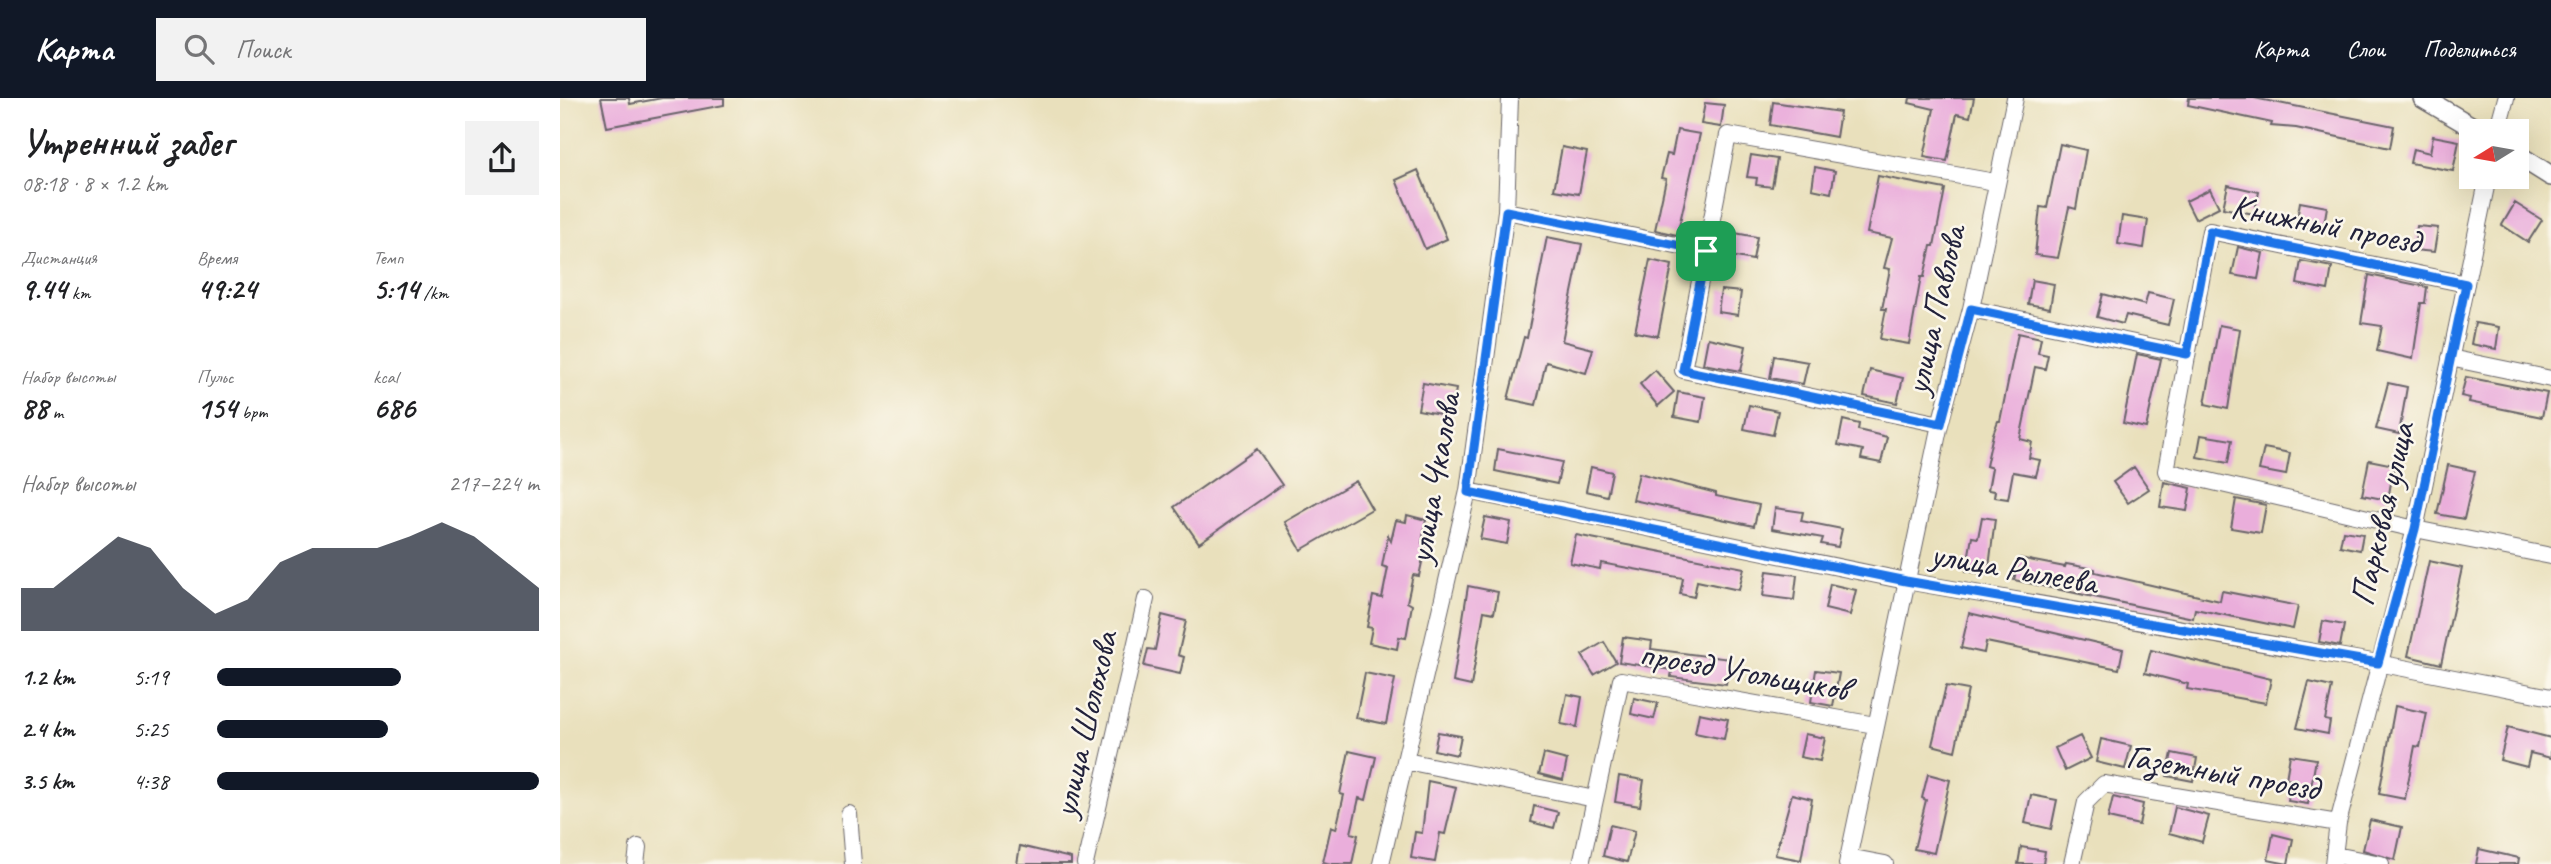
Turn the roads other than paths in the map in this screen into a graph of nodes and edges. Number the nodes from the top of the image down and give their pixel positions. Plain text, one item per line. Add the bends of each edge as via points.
1 (1510, 98) edge
2 (2015, 98) edge
3 (2423, 98) edge
4 (2506, 98) edge
5 (2459, 119) edge
6 (2500, 119) edge
7 (2529, 162) edge
8 (2551, 176) edge
9 (1995, 182) junction
10 (2486, 189) edge
11 (1506, 211) junction
12 (1706, 251) junction
13 (2466, 284) junction
14 (1971, 309) junction
15 (2187, 354) junction
16 (2450, 358) junction
17 (2551, 379) edge
18 (1941, 424) junction
19 (1468, 492) junction
20 (2415, 529) junction
21 (2551, 556) edge
22 (1906, 581) junction
23 (1146, 599) dead end
24 (2378, 663) junction
25 (2551, 697) edge
26 (1875, 725) junction
27 (1406, 761) junction
28 (1595, 799) junction
29 (849, 814) dead end
30 (2338, 824) junction
31 (638, 847) dead end
32 (2334, 859) edge
33 (1847, 860) edge
34 (636, 864) edge
35 (853, 864) edge
36 (1085, 864) edge
37 (1381, 864) edge
38 (1581, 864) edge
39 (1885, 864) edge
40 (2073, 864) edge
41 (2381, 864) edge

1 - 11 street, улица Чкалова
2 - 9 street, улица Павлова
3 - 5 street
4 - 6 street
7 - 8 street
9 - 12 street via 1728,135
9 - 14 street, улица Павлова
10 - 13 street, Парковая улица
11 - 12 street
11 - 19 street, улица Чкалова
12 - 18 street via 1683,370
13 - 15 street, Книжный проезд via 2210,231
13 - 16 street, Парковая улица
14 - 15 street
14 - 18 street, улица Павлова
15 - 20 street, Книжный проезд via 2166,471
16 - 17 street
16 - 20 street, Парковая улица
18 - 22 street, улица Павлова
19 - 22 street, улица Рылеева
19 - 27 street, улица Чкалова
20 - 21 street
20 - 24 street, Парковая улица
22 - 24 street, улица Рылеева
22 - 26 street, улица Павлова
23 - 36 street, улица Шолохова
24 - 25 street, улица Рылеева
24 - 30 street, Парковая улица
26 - 28 street, проезд Угольщиков via 1621,680
26 - 33 street, улица Павлова
27 - 28 street
27 - 37 street, улица Чкалова
28 - 38 street, проезд Угольщиков
29 - 35 street
30 - 32 street, Парковая улица
30 - 40 street, Газетный проезд via 2104,784 2086,802
31 - 34 street
32 - 41 street
33 - 39 street

